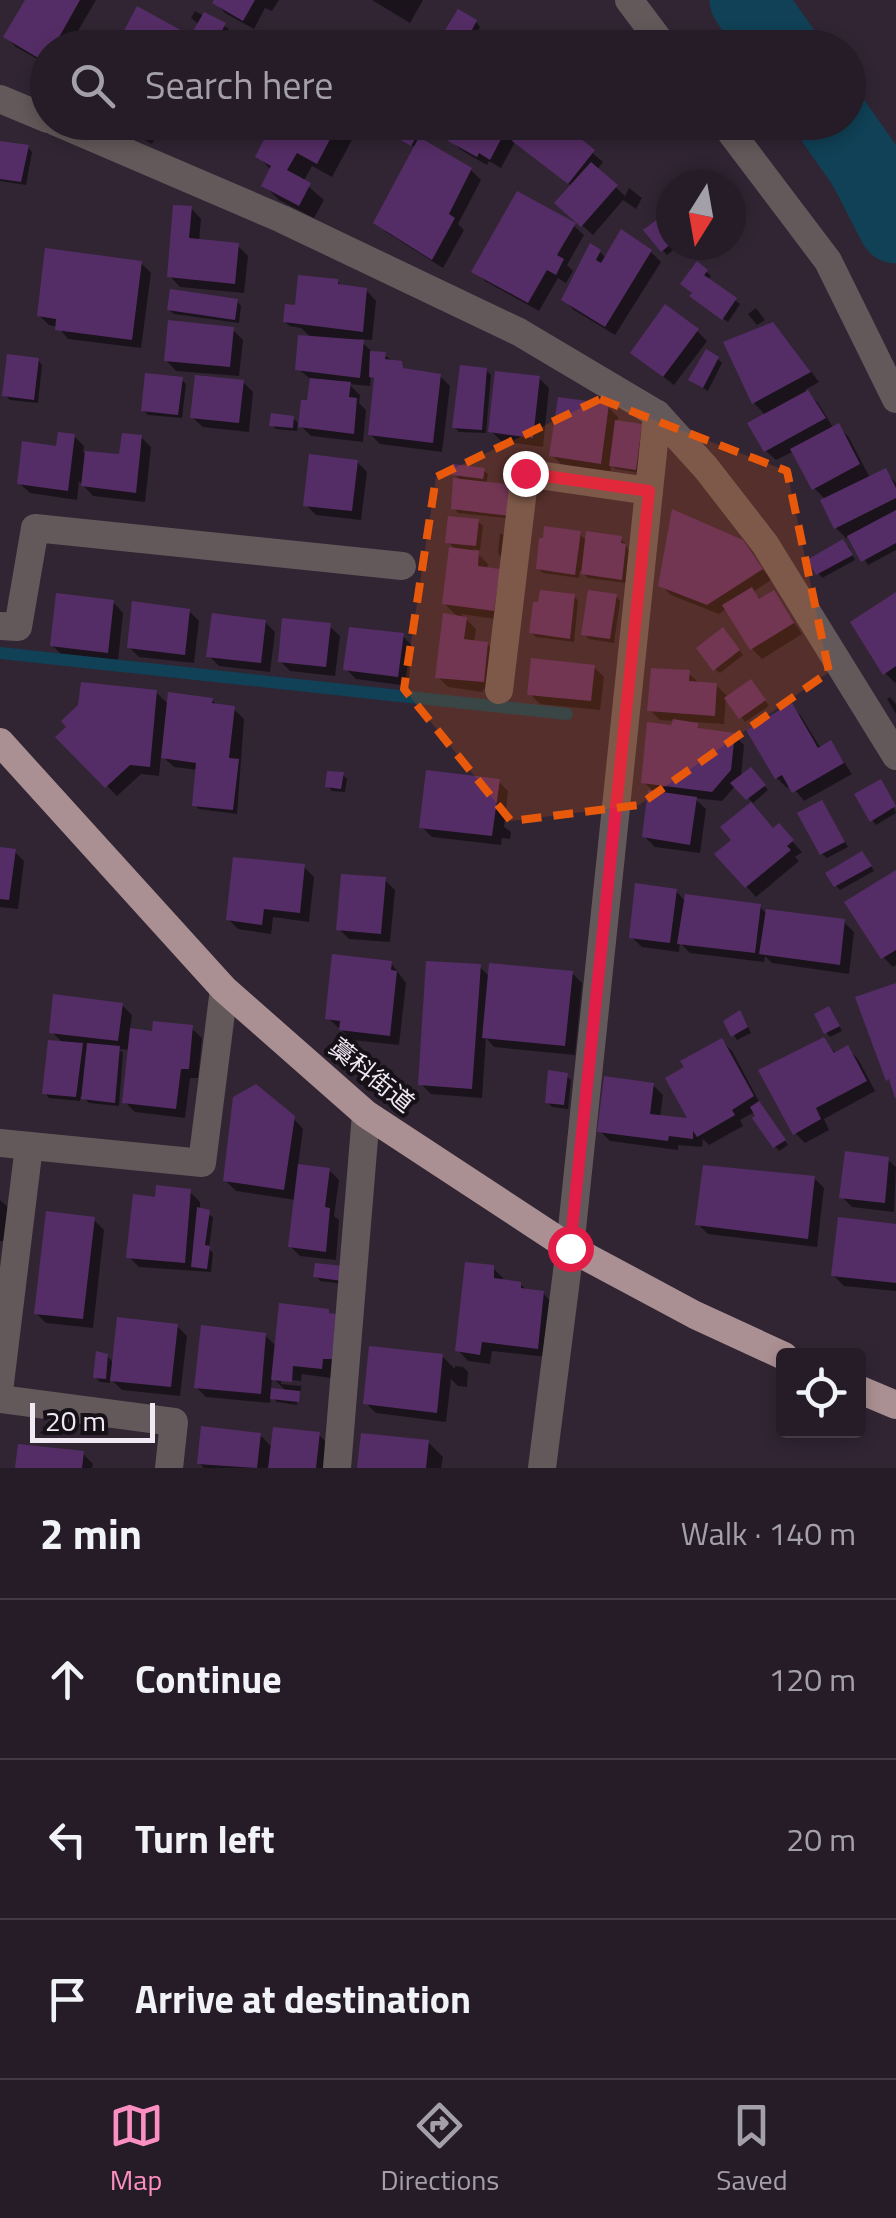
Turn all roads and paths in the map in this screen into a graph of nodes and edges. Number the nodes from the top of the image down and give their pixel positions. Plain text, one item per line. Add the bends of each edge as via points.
1 (629, 0) edge
2 (652, 30) edge
3 (0, 99) edge
4 (30, 112) edge
5 (98, 140) edge
6 (736, 140) edge
7 (896, 400) edge
8 (657, 414) junction
9 (649, 491) junction
10 (402, 566) dead end
11 (0, 626) edge
12 (499, 690) dead end
13 (0, 742) edge
14 (896, 756) edge
15 (224, 989) junction
16 (366, 1114) junction
17 (0, 1143) edge
18 (29, 1146) junction
19 (570, 1248) junction
20 (776, 1352) edge
21 (0, 1383) edge
22 (866, 1392) edge
23 (0, 1399) edge
24 (896, 1404) edge
25 (168, 1468) edge
26 (337, 1468) edge
27 (542, 1468) edge

1 - 2 street
3 - 4 street
5 - 8 street via 519,332
6 - 7 street via 828,261
8 - 9 street
8 - 14 street via 765,544
9 - 12 street via 525,473
9 - 19 street
10 - 11 street via 35,528 18,627
13 - 15 highway, 藁科街道
15 - 16 highway, 藁科街道
15 - 18 street via 202,1163
16 - 19 highway, 藁科街道
16 - 26 street
17 - 18 street
18 - 21 street
19 - 20 highway, 藁科街道
19 - 27 street
22 - 24 highway
23 - 25 street via 174,1422

